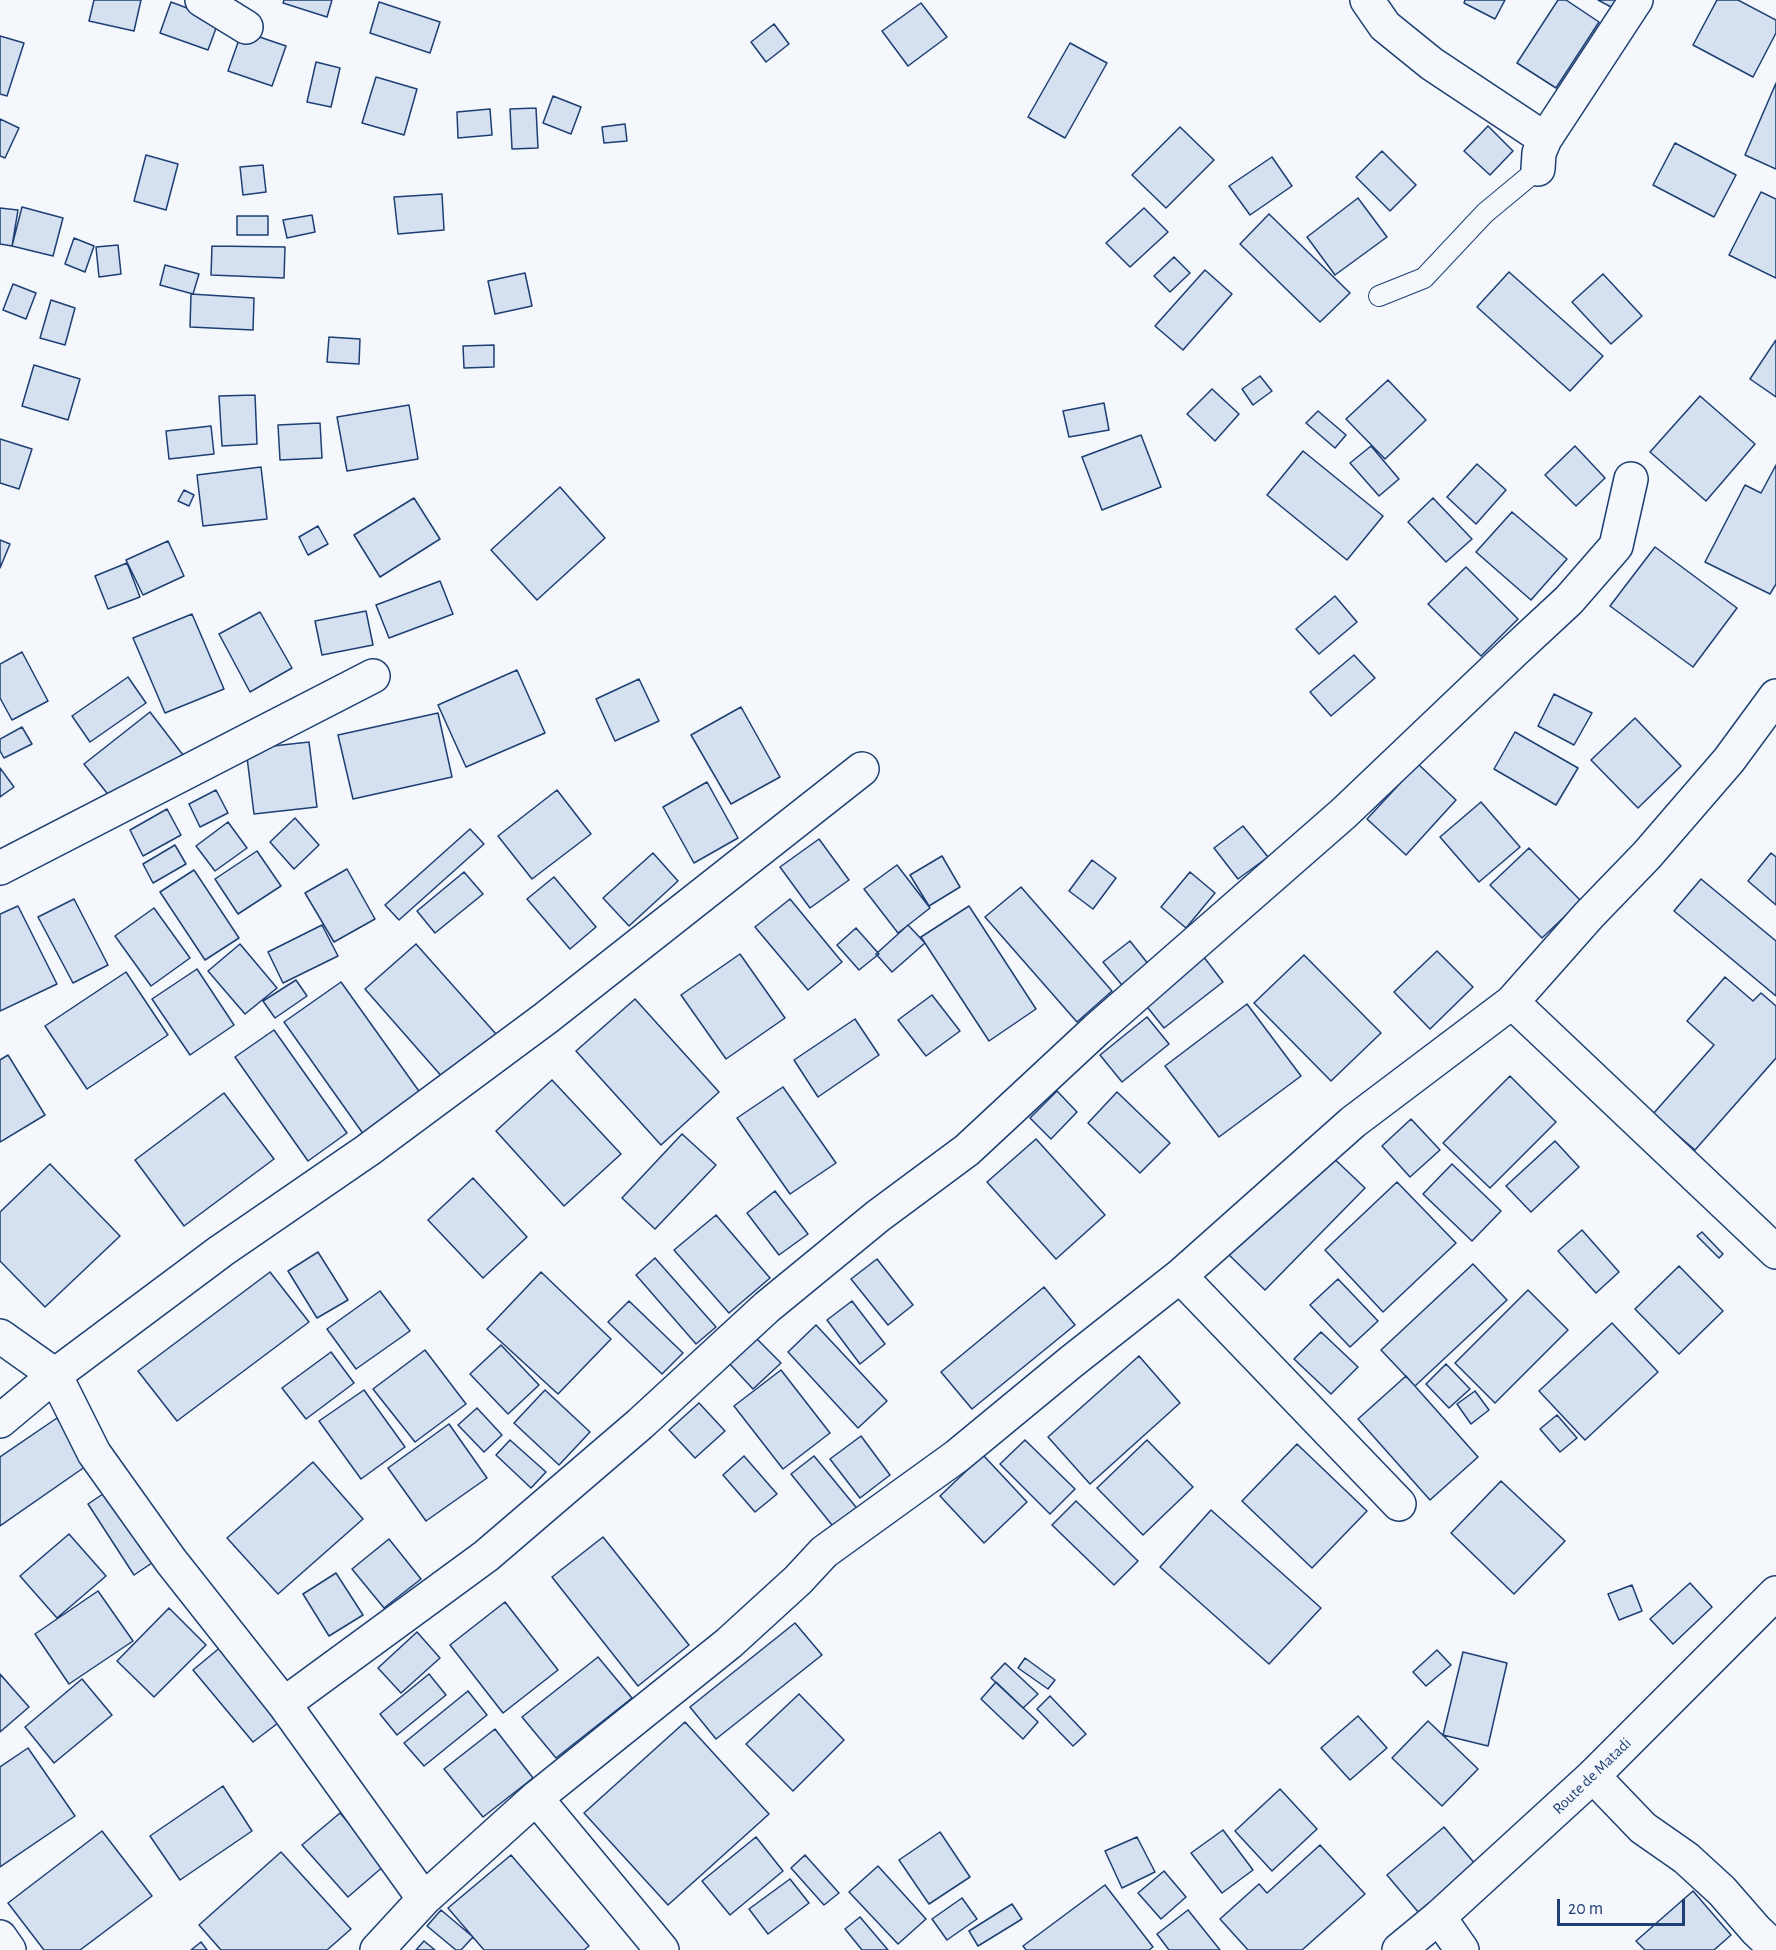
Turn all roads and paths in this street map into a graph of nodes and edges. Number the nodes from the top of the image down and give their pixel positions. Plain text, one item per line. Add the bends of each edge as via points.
1 (202, 0) edge
2 (1367, 0) edge
3 (1636, 0) edge
4 (246, 27) dead end
5 (1541, 154) junction
6 (1379, 296) dead end
7 (1631, 479) dead end
8 (373, 676) dead end
9 (1776, 696) edge
10 (862, 769) dead end
11 (0, 868) edge
12 (1512, 1002) junction
13 (1776, 1252) edge
14 (1180, 1276) junction
15 (0, 1336) edge
16 (56, 1375) junction
17 (0, 1421) edge
18 (1399, 1504) dead end
19 (1776, 1593) edge
20 (284, 1704) junction
21 (1593, 1776) junction
22 (536, 1798) junction
23 (424, 1899) junction
24 (1439, 1917) junction
25 (0, 1937) edge
26 (380, 1949) edge
27 (1776, 1949) edge
28 (9, 1950) edge
29 (662, 1950) edge
30 (1399, 1950) edge
31 (1462, 1950) edge

1 - 4 main road
2 - 5 main road via 1385,26
3 - 5 main road
5 - 6 lane via 1424,278
7 - 20 main road via 1616,546 1569,600 1344,813 1096,1030 967,1150 767,1306 640,1424 486,1556
8 - 11 main road
9 - 12 main road via 1729,760
10 - 16 main road via 546,1018 368,1150 221,1251
12 - 13 main road
12 - 14 main road via 1353,1122
14 - 18 main road
14 - 22 main road via 957,1456 824,1552 729,1643
15 - 16 main road
16 - 17 main road
16 - 20 main road via 94,1453 171,1561
19 - 21 main road, Route de Matadi
20 - 23 main road
21 - 24 main road, Route de Matadi
21 - 27 main road via 1642,1828 1686,1858 1722,1891
22 - 23 main road
22 - 29 main road
23 - 26 main road
24 - 30 main road, Route de Matadi
24 - 31 main road
25 - 28 main road

